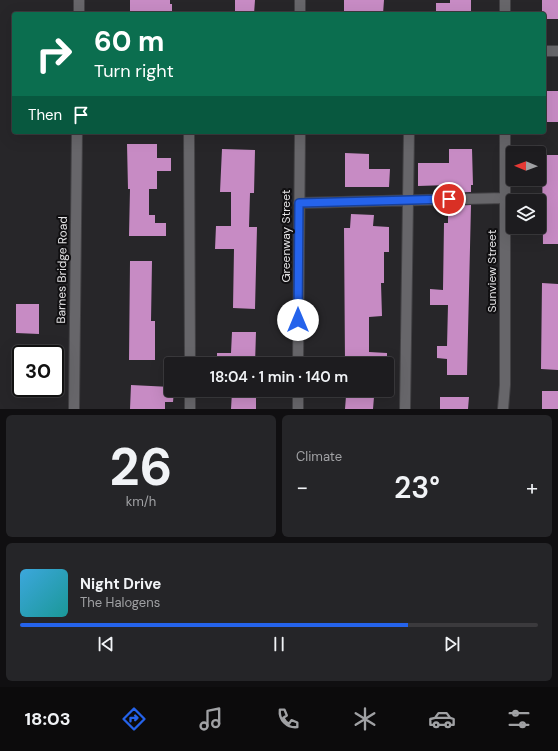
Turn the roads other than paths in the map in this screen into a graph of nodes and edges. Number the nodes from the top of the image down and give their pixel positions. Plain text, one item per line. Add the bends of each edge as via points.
1 (79, 0) edge
2 (300, 0) edge
3 (505, 0) edge
4 (79, 12) edge
5 (300, 12) edge
6 (505, 12) edge
7 (546, 51) edge
8 (558, 51) edge
9 (77, 134) edge
10 (189, 134) edge
11 (300, 134) edge
12 (408, 134) edge
13 (505, 134) edge
14 (505, 198) junction
15 (408, 199) junction
16 (299, 203) junction
17 (190, 357) edge
18 (298, 357) edge
19 (190, 397) edge
20 (298, 397) edge
21 (74, 409) edge
22 (190, 409) edge
23 (298, 409) edge
24 (405, 409) edge
25 (503, 409) edge

1 - 4 street
2 - 5 street
3 - 6 street
7 - 8 street
9 - 21 street, Barnes Bridge Road
10 - 17 street
11 - 16 street, Greenway Street
12 - 15 street
13 - 14 street, Sunview Street
14 - 15 street
14 - 25 street, Sunview Street
15 - 16 street
15 - 24 street
16 - 18 street, Greenway Street
19 - 22 street
20 - 23 street

